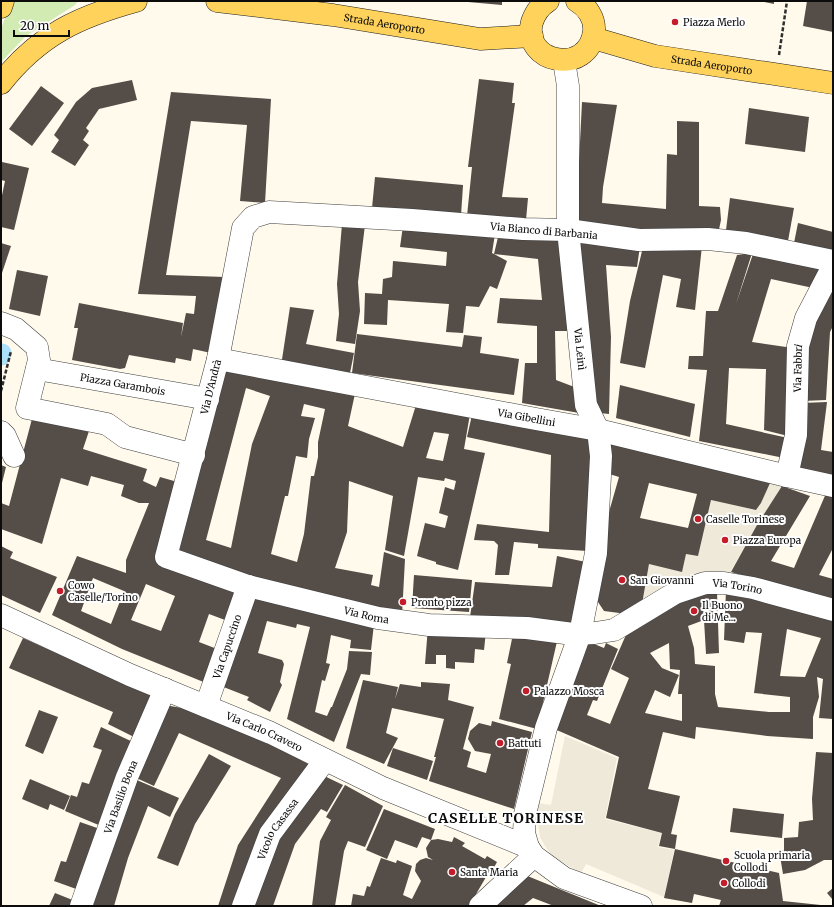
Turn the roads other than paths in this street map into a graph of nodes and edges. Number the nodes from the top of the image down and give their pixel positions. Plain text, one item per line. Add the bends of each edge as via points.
1 (3, 1) edge
2 (136, 1) edge
3 (217, 1) edge
4 (306, 1) edge
5 (548, 1) edge
6 (577, 1) edge
7 (1, 6) edge
8 (333, 15) junction
9 (532, 36) junction
10 (593, 38) junction
11 (564, 61) junction
12 (1, 83) edge
13 (833, 84) edge
14 (253, 217) joint
15 (568, 230) junction
16 (833, 261) edge
17 (833, 266) edge
18 (9, 326) edge
19 (218, 359) junction
20 (37, 369) junction
21 (208, 399) junction
22 (598, 430) junction
23 (1, 432) edge
24 (194, 455) junction
25 (14, 456) dead end
26 (787, 476) junction
27 (833, 486) edge
28 (166, 557) joint
29 (248, 586) junction
30 (833, 610) edge
31 (1, 615) edge
32 (577, 634) junction
33 (165, 689) junction
34 (206, 706) junction
35 (325, 760) junction
36 (531, 852) junction
37 (81, 906) edge
38 (243, 906) edge
39 (480, 906) edge
40 (641, 906) edge

1 - 7 main road
2 - 12 main road via 101,11 59,30 30,50
3 - 8 main road, Strada Aeroporto
4 - 8 main road
5 - 9 main road via 534,16
6 - 10 main road via 589,11 593,20
8 - 9 main road, Strada Aeroporto via 480,39
9 - 11 main road via 543,54
10 - 11 main road via 582,54
10 - 13 main road, Strada Aeroporto via 655,56
11 - 15 street, Via Leinì via 568,86
14 - 15 street, Via Bianco di Barbania via 269,212
14 - 19 street, Via D'Andrà via 243,228
15 - 16 street, Via Bianco di Barbania via 639,240 708,238
15 - 22 street, Via Leinì via 586,405
17 - 26 street, Via Fabbri via 806,318 798,346 796,435
18 - 20 street via 37,347
19 - 21 street, Via D'Andrà
19 - 22 street, Via Gibellini
20 - 21 street, Piazza Garambois
20 - 24 street via 27,408 107,424 125,437
21 - 24 street, Via D'Andrà
22 - 26 street, Via Gibellini
22 - 32 street, Via Leinì via 601,456 596,553
23 - 25 street
24 - 28 street, Via D'Andrà
26 - 27 street, Via Gibellini
28 - 29 street, Via Roma
29 - 32 street, Via Roma via 378,618
29 - 34 street, Via Capuccino
30 - 32 street, Via Torino via 753,588 705,582 675,593 614,630
31 - 33 street, Via Carlo Cravero
32 - 36 street via 546,728 525,814 524,833
33 - 34 street, Via Carlo Cravero
33 - 37 street, Via Basilio Bona via 127,777
34 - 35 street, Via Carlo Cravero via 272,733
35 - 36 street, Via Carlo Cravero
35 - 38 street, Vicolo Casassa via 270,834
36 - 39 street
36 - 40 street, Via Carlo Cravero via 564,878

